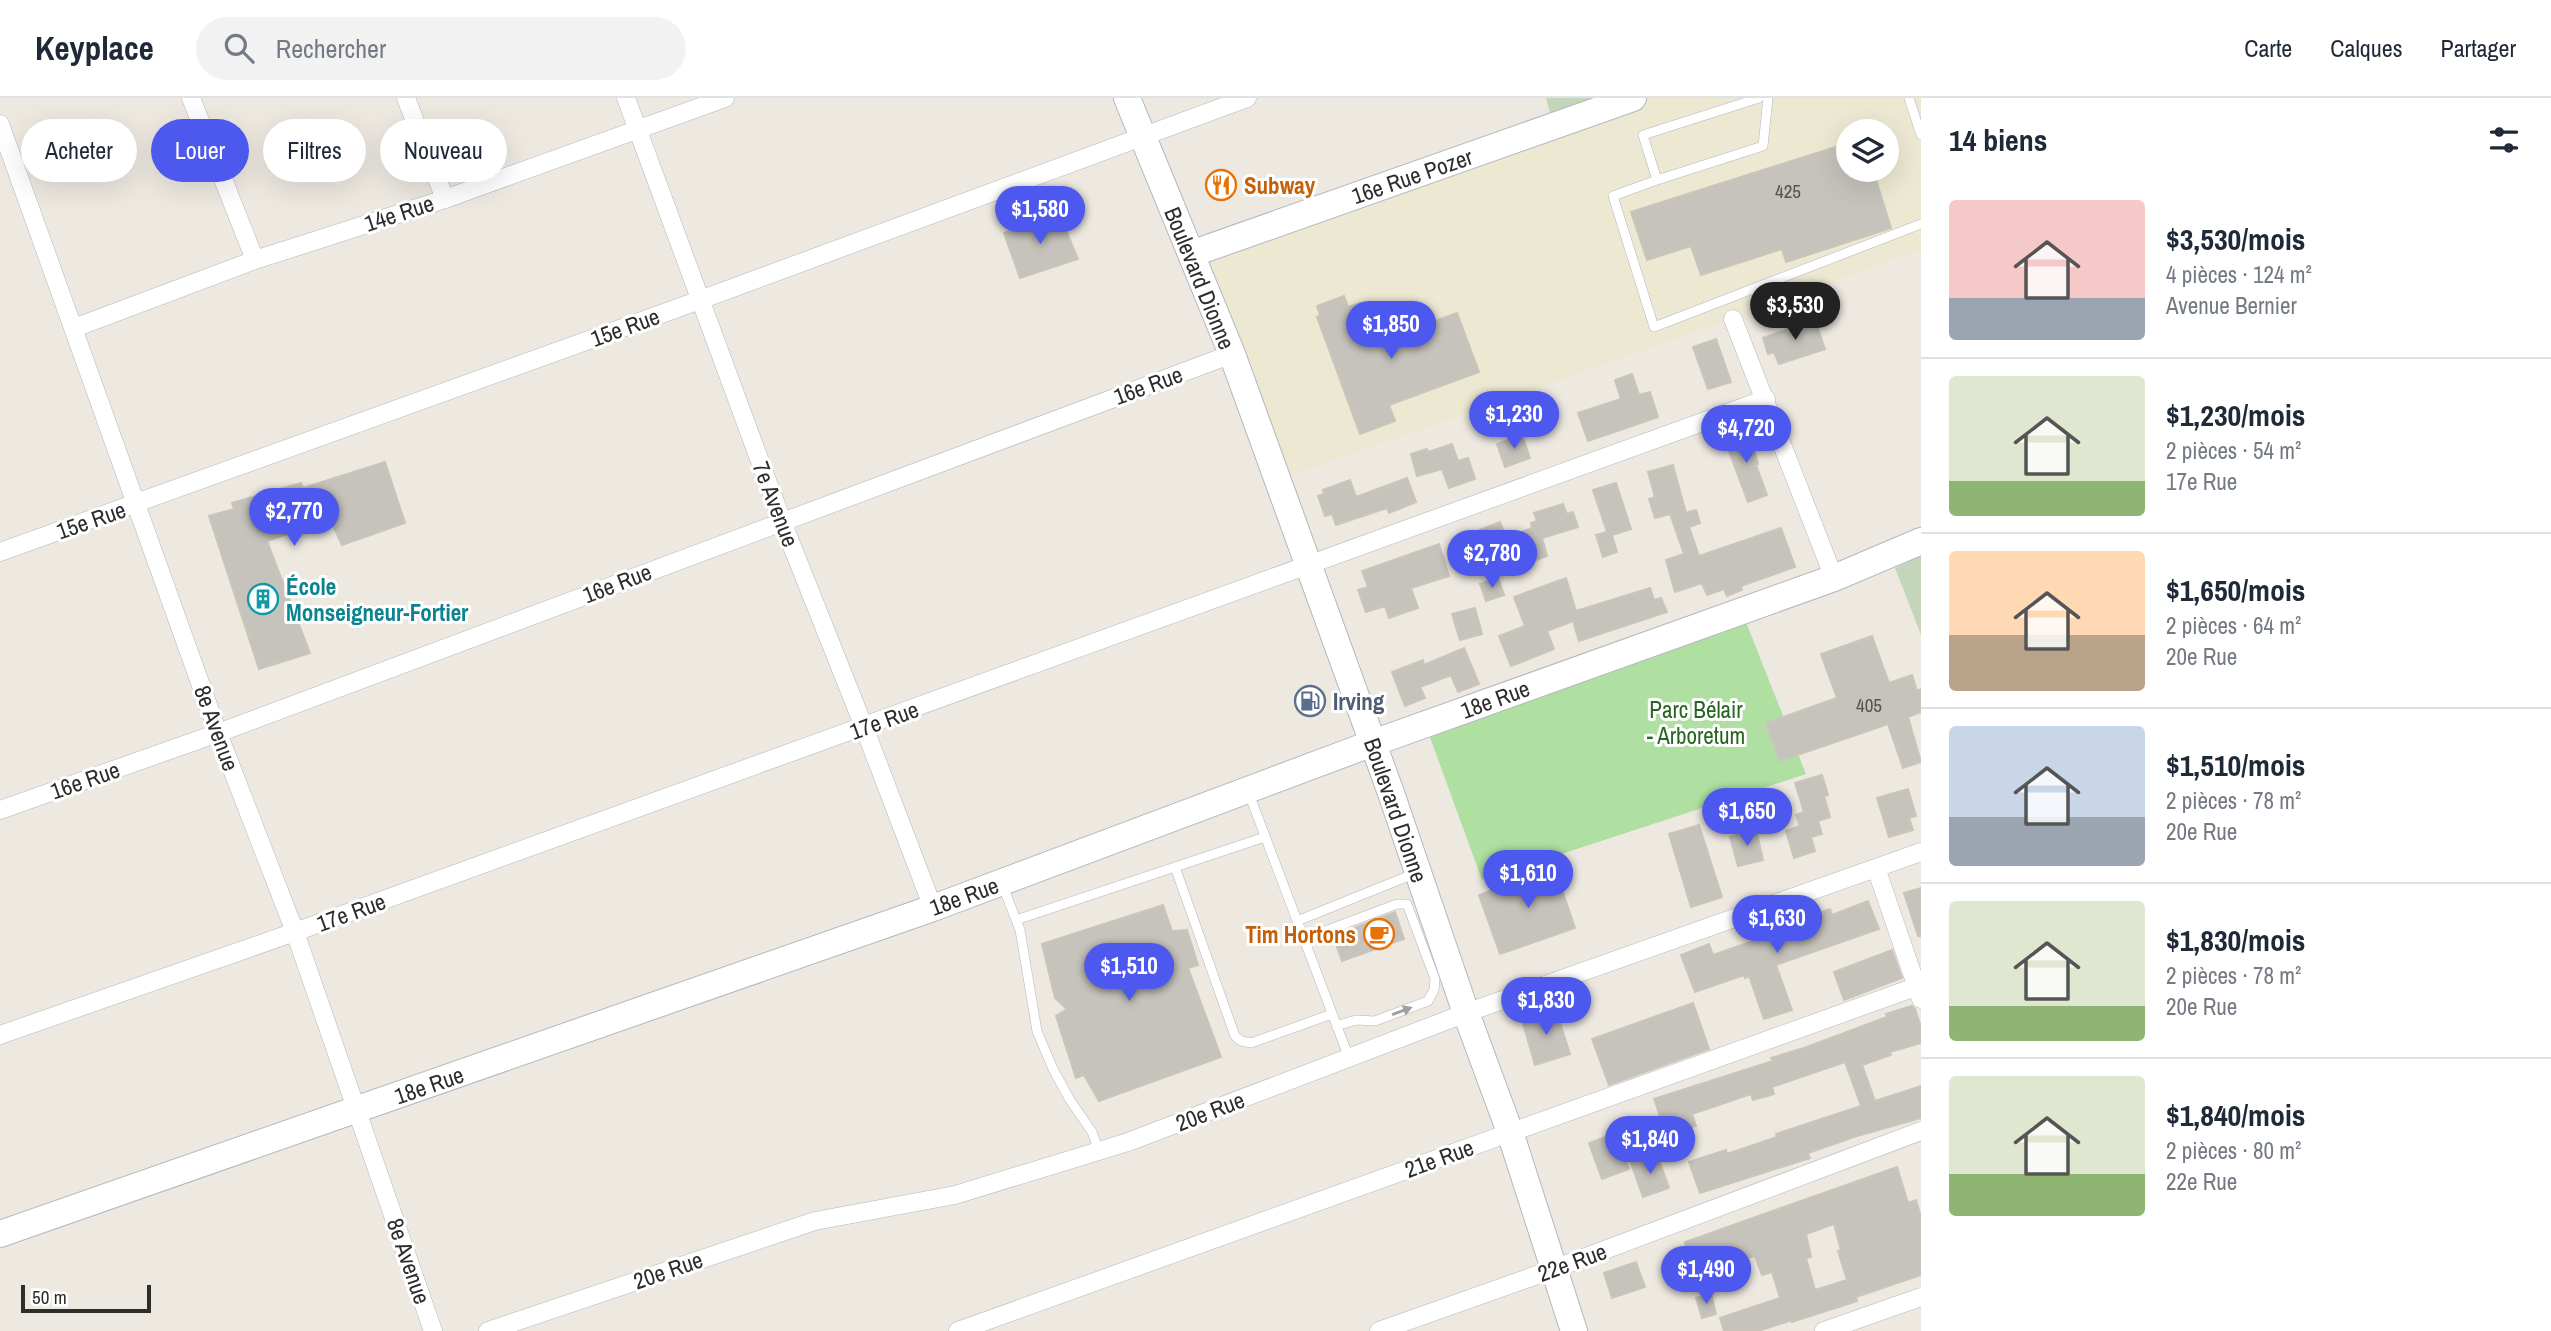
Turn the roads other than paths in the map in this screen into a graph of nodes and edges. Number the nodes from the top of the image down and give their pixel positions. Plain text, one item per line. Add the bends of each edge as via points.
1 (191, 98) edge
2 (406, 98) edge
3 (626, 98) edge
4 (725, 98) edge
5 (1127, 98) edge
6 (1247, 98) edge
7 (1633, 98) edge
8 (1759, 98) edge
9 (1768, 98) edge
10 (1909, 98) edge
11 (0, 124) edge
12 (637, 129) junction
13 (1921, 135) edge
14 (1141, 136) junction
15 (1657, 180) junction
16 (445, 199) junction
17 (1921, 224) edge
18 (1191, 254) junction
19 (255, 260) junction
20 (700, 300) junction
21 (1733, 319) dead end
22 (74, 328) junction
23 (1232, 354) junction
24 (1766, 399) junction
25 (137, 504) junction
26 (782, 521) junction
27 (1921, 541) edge
28 (0, 552) edge
29 (1309, 565) junction
30 (1834, 578) junction
31 (864, 727) junction
32 (218, 733) junction
33 (1373, 743) junction
34 (1247, 790) junction
35 (0, 810) edge
36 (1265, 837) junction
37 (1921, 852) edge
38 (1175, 867) junction
39 (1876, 868) junction
40 (1418, 873) junction
41 (1001, 882) junction
42 (933, 908) junction
43 (1016, 920) junction
44 (1297, 921) junction
45 (295, 932) junction
46 (1304, 939) junction
47 (1920, 990) edge
48 (1332, 1013) junction
49 (1466, 1013) junction
50 (1336, 1026) junction
51 (0, 1035) edge
52 (1349, 1058) junction
53 (358, 1111) junction
54 (1921, 1131) edge
55 (1510, 1132) junction
56 (1098, 1151) junction
57 (0, 1234) edge
58 (1554, 1269) junction
59 (1921, 1297) edge
60 (433, 1331) edge
61 (488, 1331) edge
62 (958, 1331) edge
63 (1379, 1331) edge
64 (1574, 1331) edge
65 (1824, 1331) edge

1 - 19 street
2 - 16 street
3 - 12 street, 7e Avenue
4 - 12 street, 14e Rue
5 - 14 street, Boulevard Dionne
6 - 14 street, 15e Rue
7 - 18 street, 16e Rue Pozer
8 - 15 lane via 1643,135
9 - 15 lane via 1763,146
10 - 13 lane
11 - 22 street, 8e Avenue
12 - 16 street, 14e Rue
12 - 20 street, 7e Avenue
14 - 18 street, Boulevard Dionne
14 - 20 street, 15e Rue
15 - 17 lane via 1613,196 1654,327
16 - 19 street, 14e Rue
18 - 23 street, Boulevard Dionne
19 - 22 street, 14e Rue
20 - 25 street, 15e Rue
20 - 26 street, 7e Avenue
21 - 24 street
22 - 25 street, 8e Avenue
23 - 26 street, 16e Rue
23 - 29 street, Boulevard Dionne
24 - 29 street, 17e Rue
24 - 30 street
25 - 28 street, 15e Rue
25 - 32 street, 8e Avenue
26 - 31 street, 7e Avenue
26 - 32 street, 16e Rue
27 - 30 street, 18e Rue
29 - 31 street, 17e Rue
29 - 33 street, Boulevard Dionne
30 - 33 street, 18e Rue
31 - 42 street, 7e Avenue
31 - 45 street, 17e Rue
32 - 35 street, 16e Rue
32 - 45 street, 8e Avenue
33 - 34 street, 18e Rue
33 - 40 street, Boulevard Dionne
34 - 36 lane
34 - 41 street, 18e Rue
36 - 38 lane
36 - 44 lane
37 - 39 street, 20e Rue
38 - 43 lane
38 - 48 lane via 1235,1036 1251,1043
39 - 47 street
39 - 49 street, 20e Rue
40 - 44 lane
40 - 49 street, Boulevard Dionne
41 - 42 street, 18e Rue
41 - 43 lane
42 - 53 street, 18e Rue
43 - 56 lane via 1037,1031
44 - 46 lane
45 - 51 street, 17e Rue
45 - 53 street, 8e Avenue
46 - 48 lane
50 -> 46 lane via 1375,1021 1428,1001 1435,979 1407,904
47 - 55 street, 21e Rue
48 - 50 lane
49 - 52 street, 20e Rue
49 - 55 street, Boulevard Dionne
50 - 52 lane
52 - 56 street, 20e Rue
53 - 57 street, 18e Rue
53 - 60 street, 8e Avenue
54 - 58 street, 22e Rue
55 - 58 street, Boulevard Dionne
55 - 62 street, 21e Rue
56 - 61 street, 20e Rue via 955,1195 815,1221
58 - 63 street, 22e Rue
58 - 64 street, Boulevard Dionne
59 - 65 street

